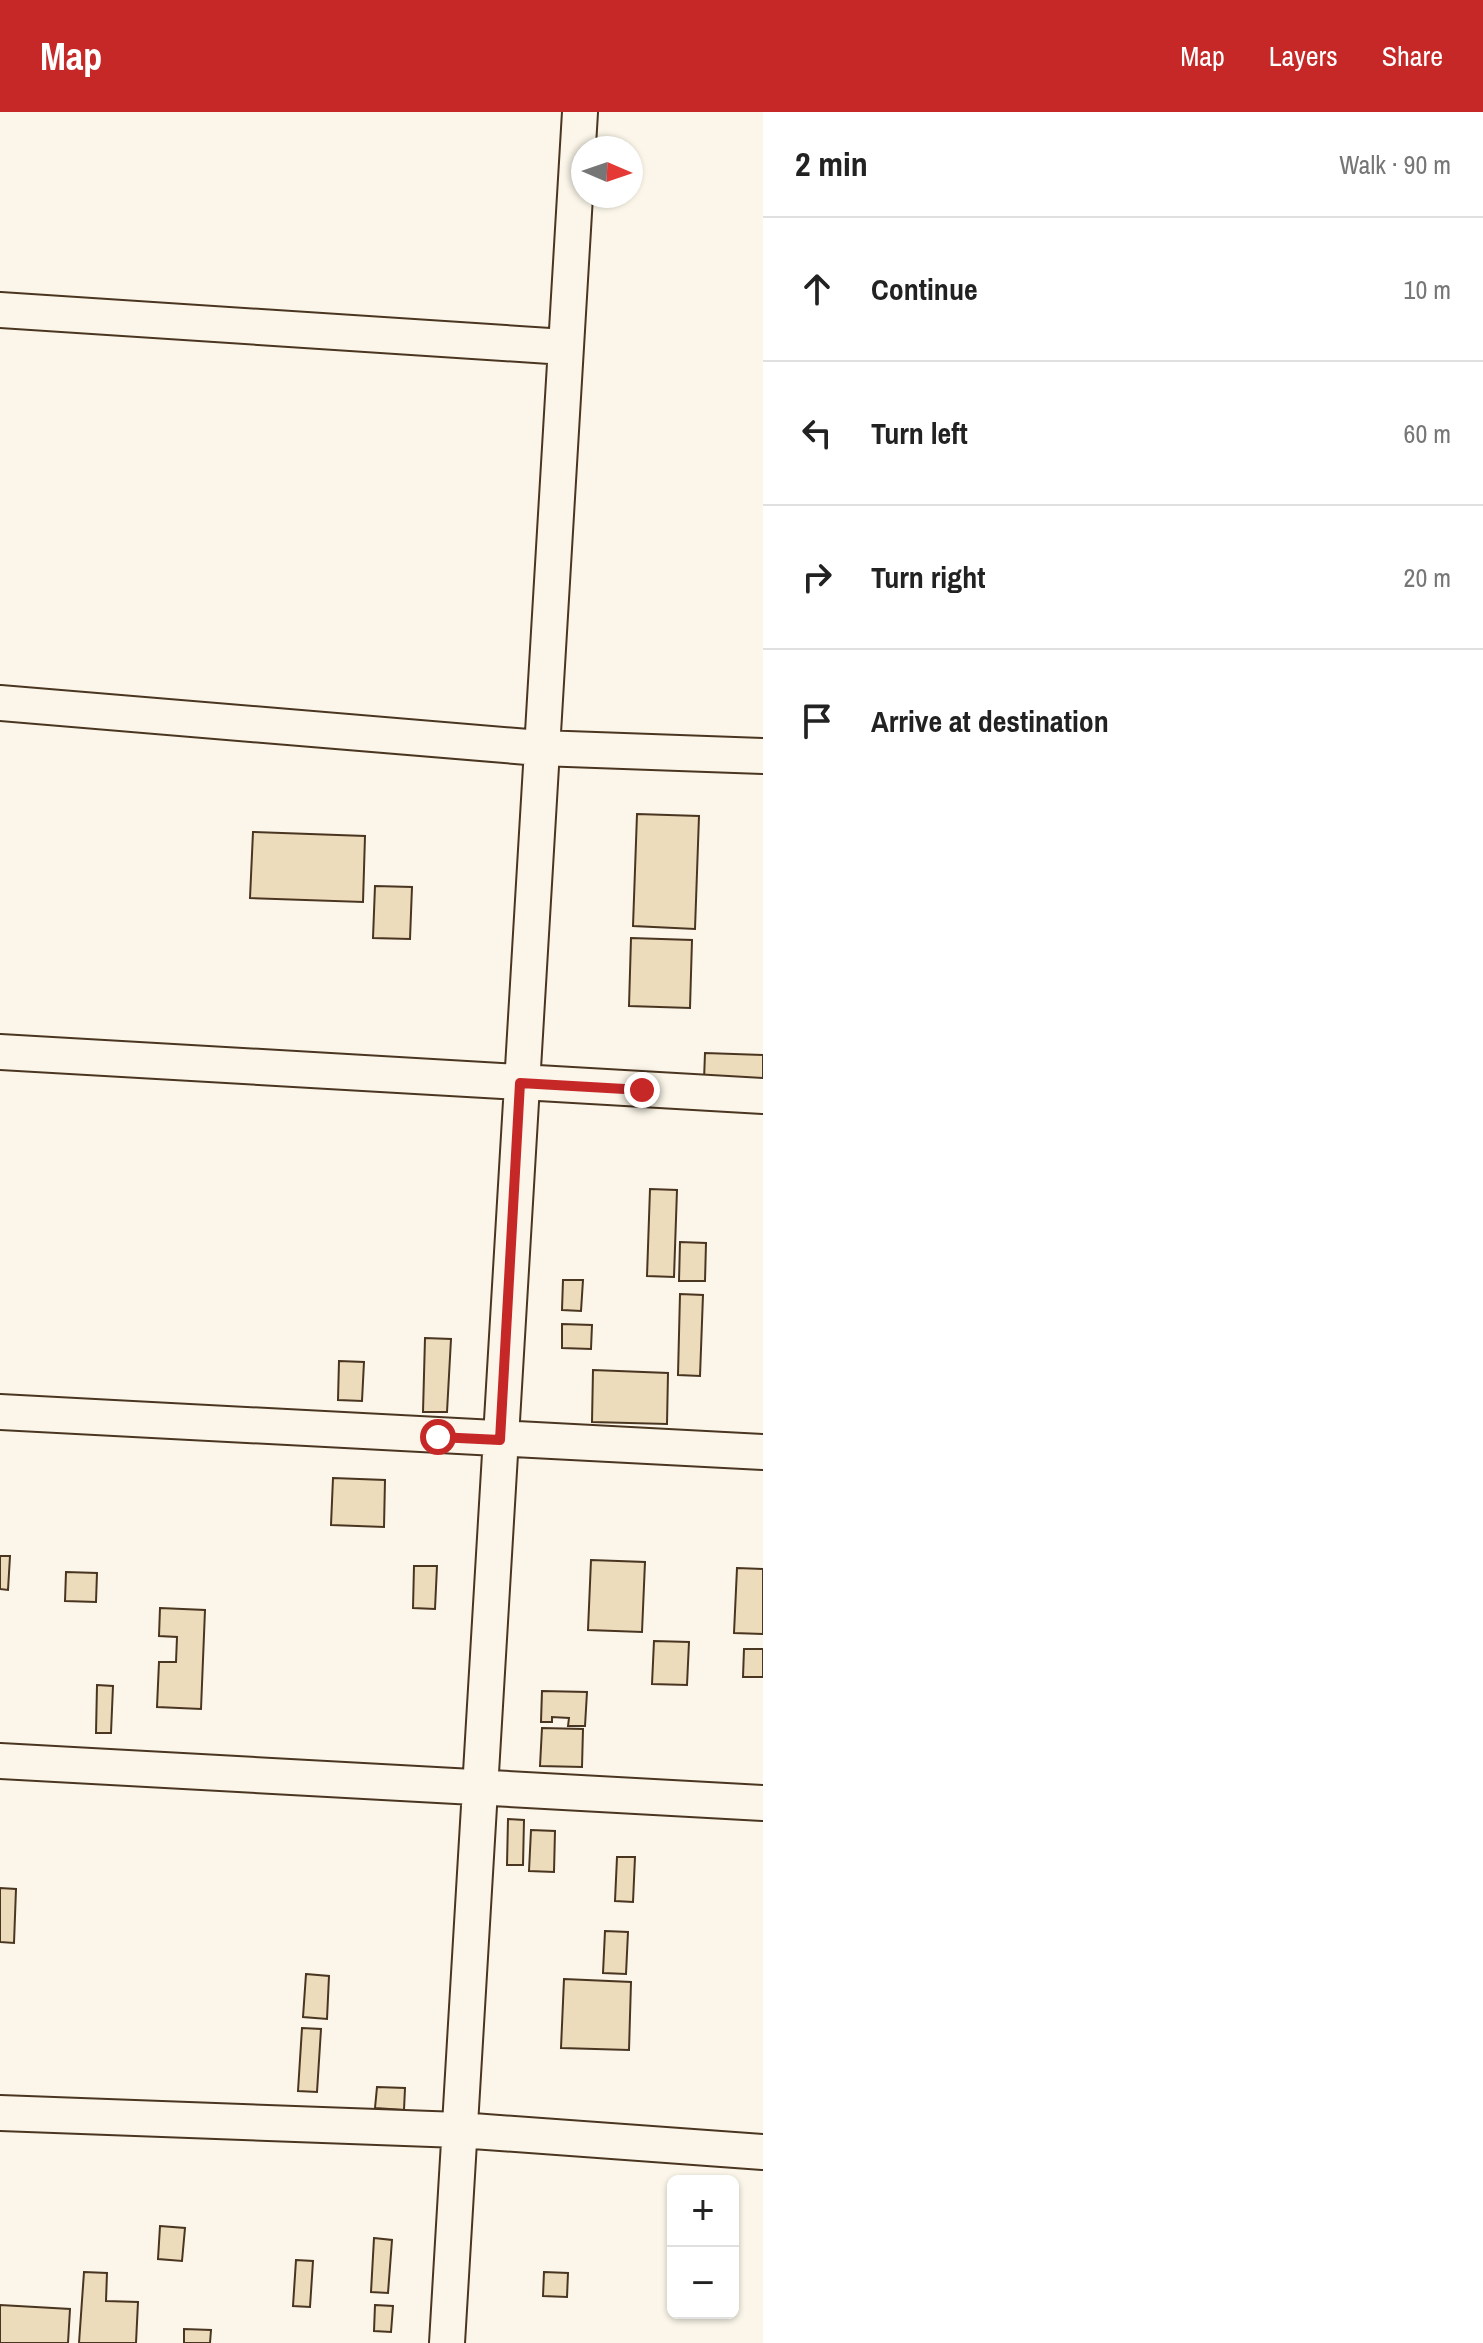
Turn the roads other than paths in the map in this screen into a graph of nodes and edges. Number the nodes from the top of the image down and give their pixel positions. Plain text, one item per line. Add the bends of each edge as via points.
1 (580, 112) edge
2 (0, 310) edge
3 (565, 347) junction
4 (0, 703) edge
5 (540, 748) junction
6 (763, 756) edge
7 (0, 1052) edge
8 (520, 1083) junction
9 (763, 1096) edge
10 (0, 1412) edge
11 (500, 1440) junction
12 (763, 1452) edge
13 (0, 1761) edge
14 (479, 1789) junction
15 (763, 1803) edge
16 (0, 2113) edge
17 (459, 2130) junction
18 (763, 2152) edge
19 (447, 2343) edge

1 - 3 street
2 - 3 street
3 - 5 street
4 - 5 street
5 - 6 street
5 - 8 street
7 - 8 street
8 - 9 street
8 - 11 street
10 - 11 street
11 - 12 street
11 - 14 street
13 - 14 street
14 - 15 street
14 - 17 street
16 - 17 street
17 - 18 street
17 - 19 street

